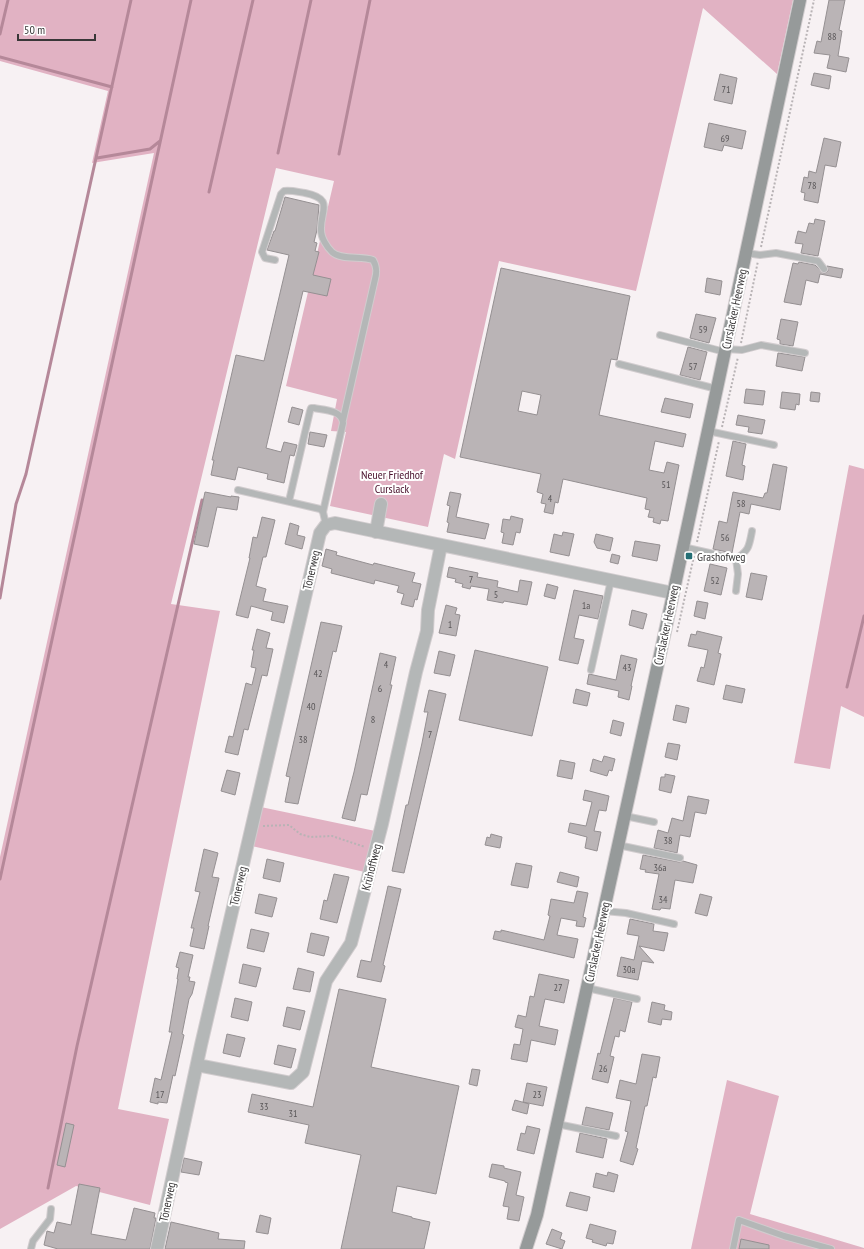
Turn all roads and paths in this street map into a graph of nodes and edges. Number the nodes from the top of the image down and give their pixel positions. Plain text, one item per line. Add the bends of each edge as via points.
1 (800, 0) edge
2 (746, 253) junction
3 (275, 260) dead end
4 (824, 269) dead end
5 (660, 335) dead end
6 (725, 350) junction
7 (805, 353) dead end
8 (619, 364) dead end
9 (717, 389) junction
10 (343, 420) junction
11 (708, 431) junction
12 (774, 445) dead end
13 (238, 490) dead end
14 (289, 501) junction
15 (381, 504) dead end
16 (323, 512) junction
17 (326, 525) junction
18 (752, 531) dead end
19 (376, 532) junction
20 (441, 545) junction
21 (683, 547) junction
22 (736, 559) junction
23 (611, 580) junction
24 (736, 591) dead end
25 (673, 593) junction
26 (591, 670) dead end
27 (625, 816) junction
28 (654, 822) dead end
29 (252, 826) junction
30 (618, 845) junction
31 (375, 852) junction
32 (680, 858) dead end
33 (604, 911) junction
34 (674, 924) dead end
35 (587, 988) junction
36 (637, 999) dead end
37 (197, 1065) junction
38 (557, 1124) junction
39 (616, 1136) dead end
40 (51, 1209) dead end
41 (31, 1249) edge
42 (157, 1249) edge
43 (526, 1249) edge
44 (733, 1249) edge
45 (831, 1249) edge

1 - 2 main road, Curslacker Heerweg
2 - 4 lane via 776,253 818,261
2 - 6 main road, Curslacker Heerweg
3 - 10 lane via 265,258 262,252 281,194 284,191 291,191 312,195 322,201 324,210 320,232 333,253 351,258 368,258 376,265 376,279
5 - 6 lane
6 - 7 lane via 742,350 761,345
6 - 9 main road, Curslacker Heerweg
8 - 9 lane
9 - 11 main road, Curslacker Heerweg
10 - 14 lane via 339,414 332,411 311,408
10 - 16 lane
11 - 12 lane
11 - 21 main road, Curslacker Heerweg
13 - 14 lane
14 - 16 lane
15 - 19 street
16 - 17 lane
17 - 19 street via 335,523
17 - 29 street, Tönerweg via 320,533
18 - 22 lane via 749,548
19 - 20 street
20 - 23 street
20 - 31 street, Krühoffweg via 428,610 427,632
21 - 22 lane
21 - 25 main road, Curslacker Heerweg
22 - 24 lane
23 - 25 street
23 - 26 lane
25 - 27 main road, Curslacker Heerweg
27 - 28 lane
27 - 30 main road, Curslacker Heerweg
29 - 31 path via 289,825 300,834 310,837 332,836
29 - 37 street, Tönerweg
30 - 32 lane
30 - 33 main road, Curslacker Heerweg
31 - 37 street, Krühoffweg via 351,943 326,981 303,1072 291,1083
33 - 34 lane via 626,913
33 - 35 main road, Curslacker Heerweg
35 - 36 lane
35 - 38 main road, Curslacker Heerweg
37 - 42 street, Tönerweg
38 - 39 lane
38 - 43 main road, Curslacker Heerweg via 537,1215
40 - 41 lane via 50,1219 33,1241
44 - 45 lane via 739,1220

